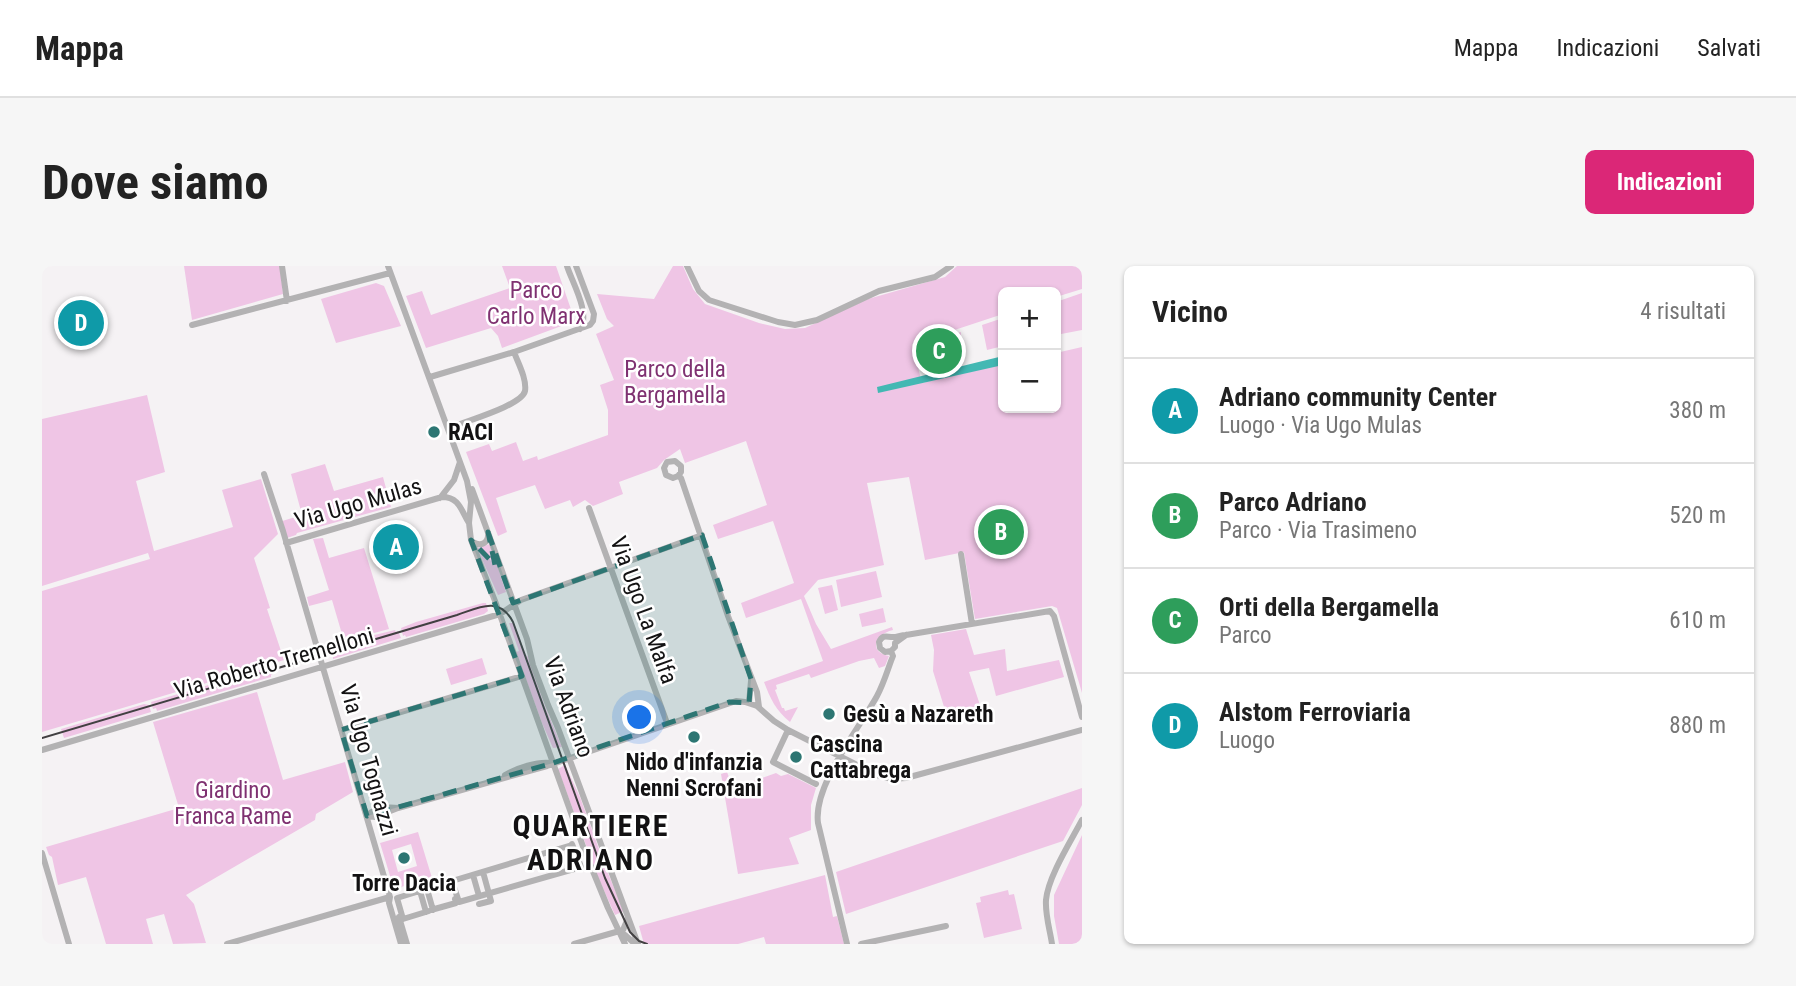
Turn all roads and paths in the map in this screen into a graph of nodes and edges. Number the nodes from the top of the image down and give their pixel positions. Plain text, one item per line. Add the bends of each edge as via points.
1 (282, 266) edge
2 (567, 266) edge
3 (576, 266) edge
4 (687, 266) edge
5 (951, 266) edge
6 (389, 270) edge
7 (287, 300) junction
8 (588, 317) junction
9 (192, 325) dead end
10 (578, 330) junction
11 (514, 352) junction
12 (430, 377) junction
13 (455, 426) dead end
14 (461, 460) junction
15 (264, 474) dead end
16 (678, 476) dead end
17 (467, 481) junction
18 (440, 498) junction
19 (589, 508) dead end
20 (469, 523) junction
21 (488, 532) junction
22 (702, 535) junction
23 (471, 540) junction
24 (286, 543) junction
25 (961, 554) dead end
26 (611, 568) junction
27 (513, 605) junction
28 (500, 614) junction
29 (972, 624) junction
30 (893, 640) junction
31 (891, 651) junction
32 (322, 666) junction
33 (522, 676) junction
34 (751, 679) junction
35 (749, 703) junction
36 (759, 707) junction
37 (1082, 717) edge
38 (667, 723) junction
39 (341, 730) junction
40 (788, 730) junction
41 (1082, 730) edge
42 (42, 750) edge
43 (841, 757) junction
44 (569, 758) junction
45 (553, 763) junction
46 (786, 769) junction
47 (781, 776) dead end
48 (816, 784) dead end
49 (367, 816) junction
50 (1082, 820) edge
51 (42, 853) edge
52 (483, 872) junction
53 (473, 875) junction
54 (424, 890) junction
55 (489, 894) junction
56 (390, 897) junction
57 (479, 900) junction
58 (430, 911) junction
59 (629, 916) junction
60 (946, 926) dead end
61 (618, 932) junction
62 (69, 944) edge
63 (227, 944) edge
64 (401, 944) edge
65 (407, 944) edge
66 (574, 944) edge
67 (625, 944) edge
68 (636, 944) edge
69 (847, 944) edge
70 (861, 944) edge
71 (1052, 944) edge

1 - 7 street
2 - 8 street
3 - 8 street via 593,311
4 - 5 street via 699,292 709,300 798,325 876,292 935,277
6 - 7 street
6 - 12 street, Via Adriano
7 - 9 street
8 - 10 street
8 - 10 street via 587,327
10 - 11 street
11 - 12 street
11 - 13 street via 524,384 522,397
12 - 14 street, Via Adriano
14 - 17 street, Via Adriano
14 - 18 street, Via Ugo Mulas via 456,478
15 - 24 street, Via Ugo Tognazzi
16 - 22 street
17 - 20 street, Via Adriano
17 - 21 street, Via Adriano
18 - 20 street, Via Ugo Mulas via 457,502
18 - 24 street, Via Ugo Mulas
19 - 26 street, Via Ugo La Malfa
20 - 23 street, Via Adriano
21 - 23 street via 484,544
21 - 27 street, Via Adriano
22 - 26 street, Via Roberto Tremelloni
22 - 34 street
23 - 28 street, Via Adriano
24 - 32 street, Via Ugo Tognazzi
25 - 29 street
26 - 27 street, Via Roberto Tremelloni
26 - 38 street, Via Ugo La Malfa
27 - 28 street, Via Roberto Tremelloni
27 - 44 street, Via Adriano
28 - 32 street, Via Roberto Tremelloni
28 - 33 street, Via Adriano
29 - 30 street
29 - 37 street via 1051,612
30 - 31 street
30 - 31 street via 884,636 879,640 883,651
31 - 43 street via 878,695
32 - 39 street, Via Ugo Tognazzi
32 - 42 street, Via Roberto Tremelloni
33 - 39 street
33 - 45 street, Via Adriano
34 - 35 street
34 - 36 street
35 - 36 street
35 - 38 street via 729,702
36 - 40 street
38 - 44 street
39 - 49 street, Via Ugo Tognazzi
40 - 43 street
40 - 46 street via 773,762
41 - 43 street via 900,779 882,777
43 - 69 street via 820,797 817,817
44 - 45 street
44 - 59 street, Via Adriano
45 - 49 street
45 - 61 street, Via Adriano
46 - 47 street
46 - 48 street
49 - 56 street, Via Ugo Tognazzi
50 - 71 street via 1047,893
51 - 62 street
52 - 53 street
52 - 55 street
52 - 55 street via 571,844 581,868
53 - 57 street
53 - 57 street via 453,881 459,902
54 - 58 street
54 - 58 street via 450,882 453,892 456,903
54 - 58 street via 397,898 403,919
55 - 57 street
56 - 63 street
56 - 64 street, Via Ugo Tognazzi
56 - 65 street, Via Ugo Tognazzi
59 - 61 street via 625,928
59 - 68 street, Via Adriano
60 - 70 street
61 - 66 street
61 - 67 street, Via Adriano
61 - 68 street

